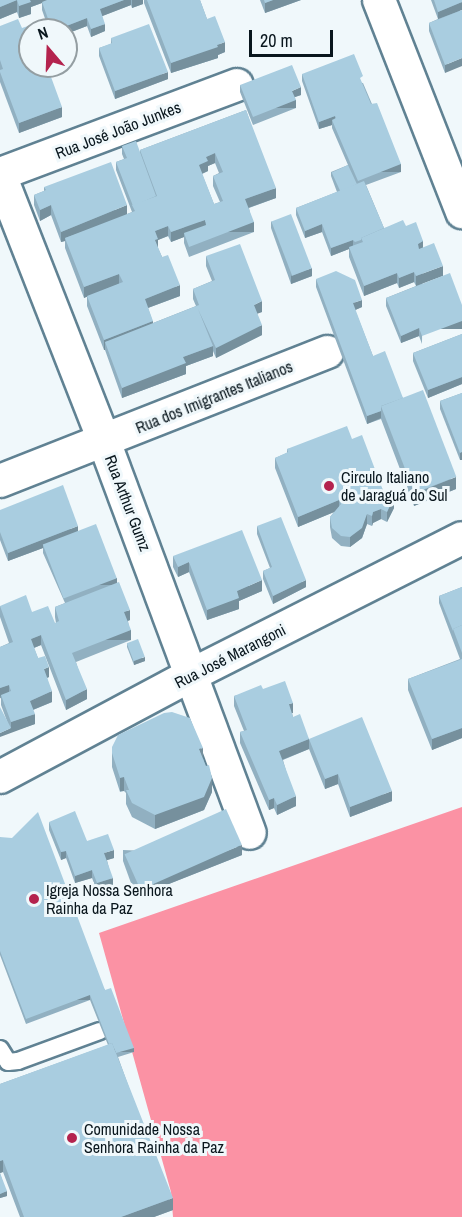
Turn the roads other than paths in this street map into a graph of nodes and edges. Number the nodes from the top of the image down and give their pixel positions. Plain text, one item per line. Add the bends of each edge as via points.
1 (379, 0) edge
2 (237, 85) dead end
3 (0, 175) edge
4 (462, 212) edge
5 (327, 352) dead end
6 (104, 441) junction
7 (0, 481) edge
8 (462, 538) edge
9 (193, 674) junction
10 (0, 777) edge
11 (250, 832) dead end
12 (100, 1031) edge
13 (0, 1050) edge

1 - 4 street
2 - 3 street, Rua José João Junkes
3 - 6 street, Rua Arthur Gumz
5 - 6 street, Rua dos Imigrantes Italianos
6 - 7 street, Rua dos Imigrantes Italianos
6 - 9 street, Rua Arthur Gumz
8 - 9 street, Rua José Marangoni
9 - 10 street, Rua José Marangoni
9 - 11 street, Rua Arthur Gumz
12 - 13 lane via 8,1062

